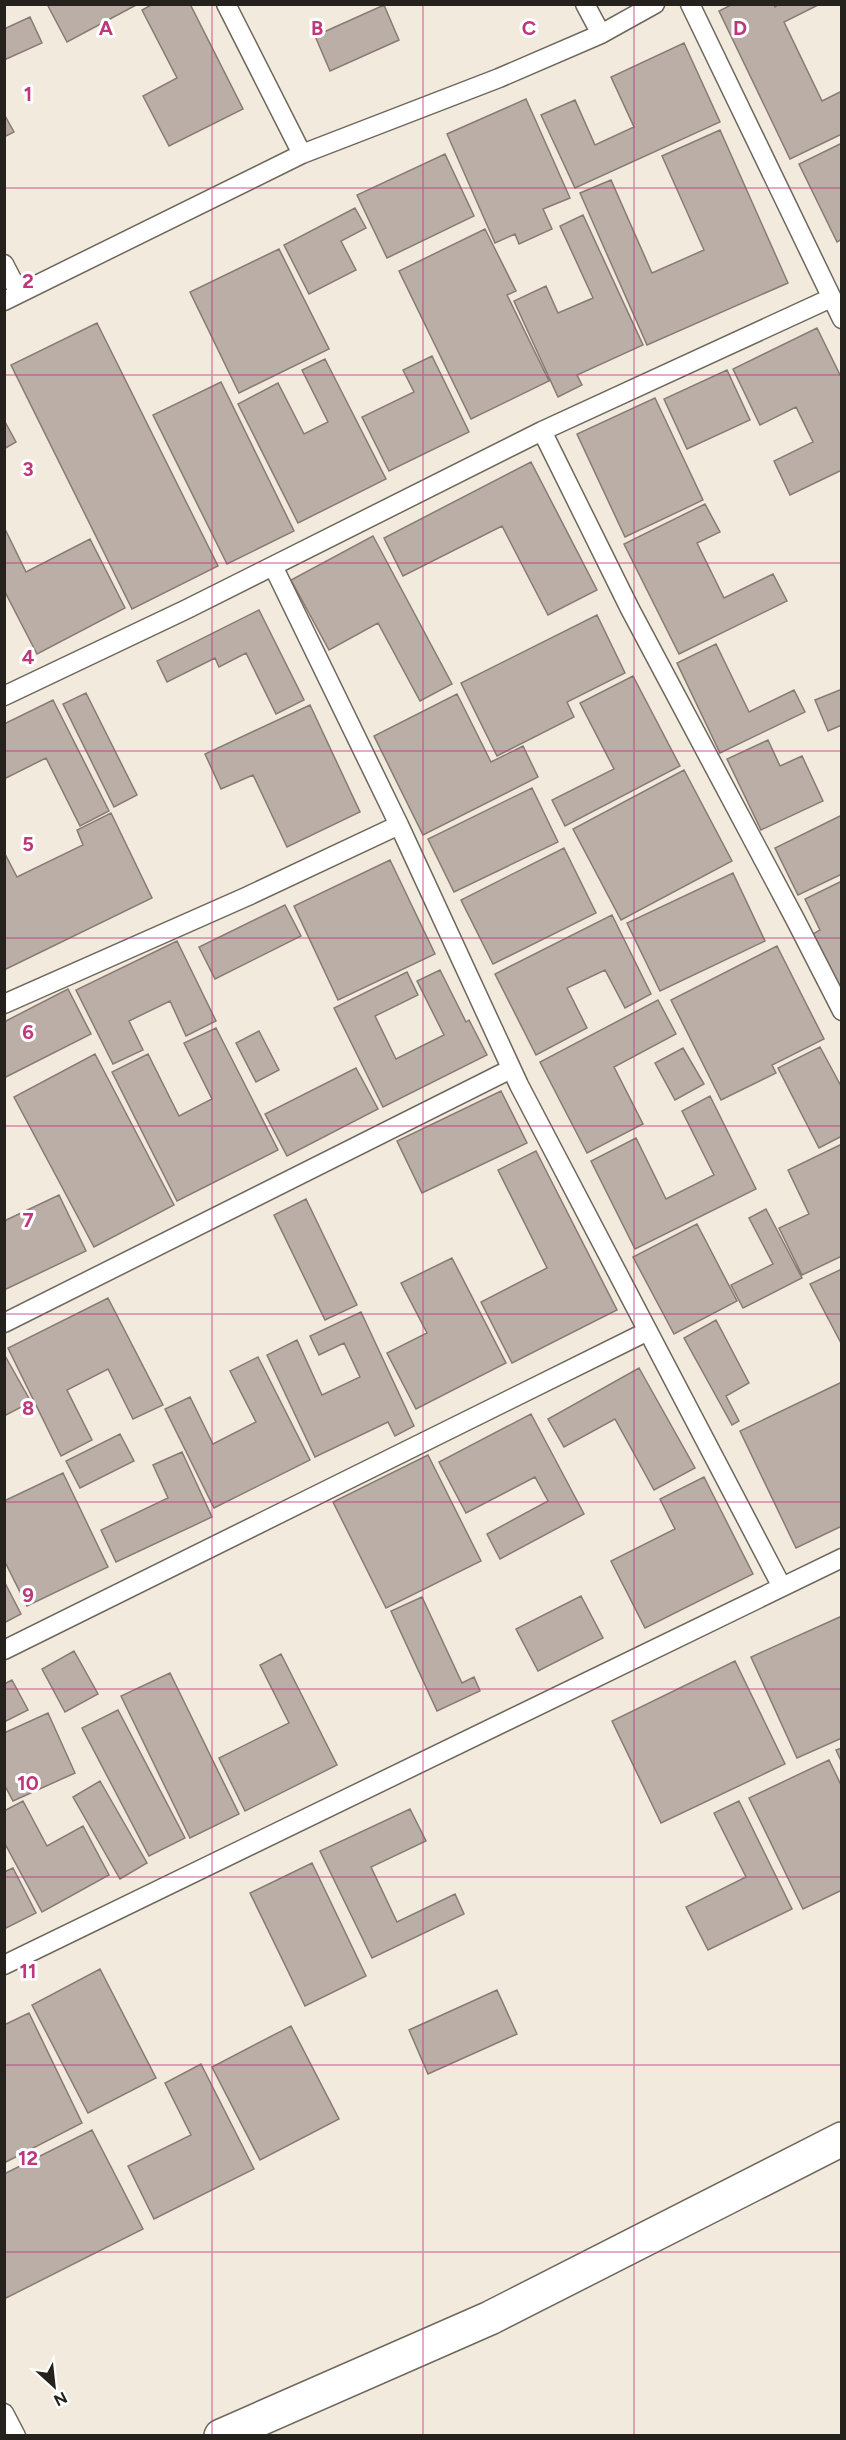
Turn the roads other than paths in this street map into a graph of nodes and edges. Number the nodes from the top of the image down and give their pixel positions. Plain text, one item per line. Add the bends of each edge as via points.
1 (226, 4) edge
2 (585, 4) edge
3 (655, 4) edge
4 (690, 4) edge
5 (601, 34) junction
6 (302, 154) junction
7 (4, 264) edge
8 (12, 297) edge
9 (831, 298) junction
10 (842, 319) edge
11 (542, 431) junction
12 (273, 566) junction
13 (4, 696) edge
14 (399, 825) junction
15 (4, 1004) edge
16 (842, 1011) edge
17 (511, 1069) junction
18 (4, 1323) edge
19 (648, 1331) junction
20 (842, 1558) edge
21 (782, 1587) junction
22 (4, 1650) edge
23 (4, 1965) edge
24 (842, 2139) edge
25 (4, 2413) edge
26 (16, 2436) edge
27 (221, 2436) edge

1 - 6 lane
2 - 5 lane
3 - 5 lane
4 - 9 lane
5 - 6 lane
6 - 8 lane
7 - 8 lane
9 - 10 lane
9 - 11 lane
11 - 12 lane
11 - 16 lane via 630,609
12 - 13 lane
12 - 14 lane
14 - 15 lane
14 - 17 lane
17 - 18 lane
17 - 19 lane
19 - 21 lane
19 - 22 lane
20 - 21 lane
21 - 23 lane
24 - 27 street via 490,2318
25 - 26 lane

